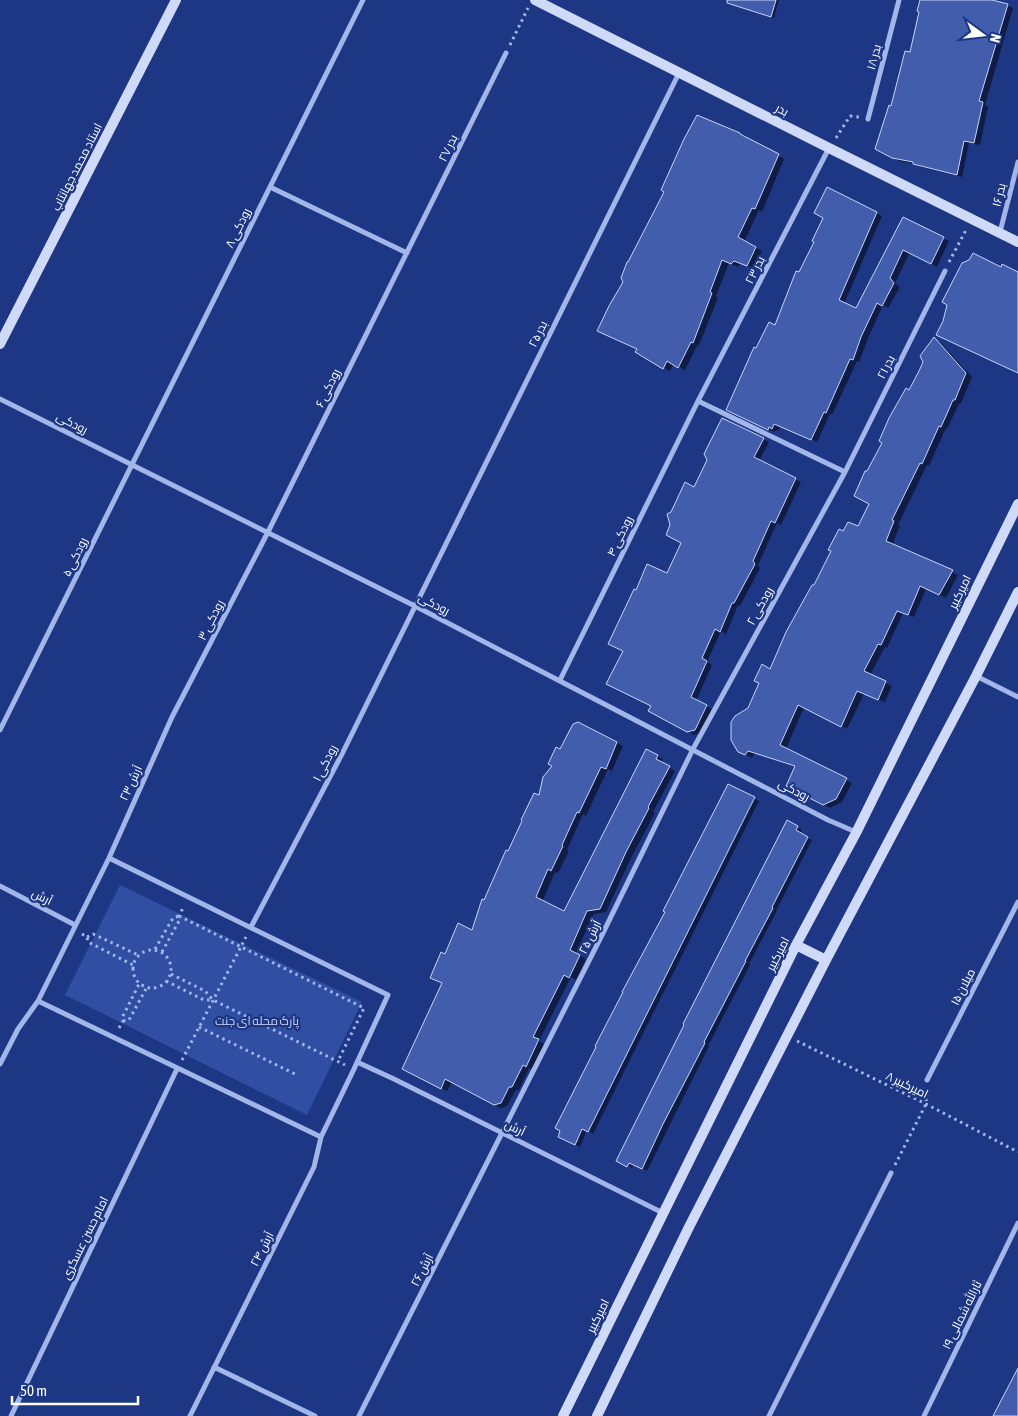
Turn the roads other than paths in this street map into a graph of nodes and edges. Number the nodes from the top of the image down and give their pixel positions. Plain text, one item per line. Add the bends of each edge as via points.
1 (176, 0) edge
2 (363, 0) edge
3 (534, 0) edge
4 (899, 0) edge
5 (506, 53) road end
6 (679, 72) junction
7 (868, 119) road end
8 (829, 148) junction
9 (1018, 162) edge
10 (270, 187) junction
11 (1000, 232) junction
12 (1018, 242) edge
13 (407, 253) junction
14 (945, 271) road end
15 (0, 344) edge
16 (0, 399) edge
17 (698, 401) junction
18 (132, 464) junction
19 (845, 472) junction
20 (1018, 504) edge
21 (268, 532) junction
22 (1018, 592) edge
23 (415, 606) junction
24 (976, 676) junction
25 (560, 680) junction
26 (1018, 697) edge
27 (172, 717) joint
28 (0, 730) edge
29 (693, 749) junction
30 (856, 833) junction
31 (109, 858) junction
32 (0, 886) edge
33 (1018, 902) edge
34 (75, 925) junction
35 (250, 927) junction
36 (796, 945) junction
37 (826, 960) junction
38 (38, 1001) junction
39 (357, 1062) junction
40 (0, 1064) edge
41 (177, 1069) junction
42 (927, 1080) road end
43 (502, 1133) junction
44 (321, 1137) junction
45 (891, 1173) road end
46 (663, 1213) junction
47 (1018, 1223) edge
48 (214, 1367) junction
49 (11, 1416) edge
50 (190, 1416) edge
51 (315, 1416) edge
52 (359, 1416) edge
53 (562, 1416) edge
54 (597, 1416) edge
55 (769, 1416) edge
56 (924, 1416) edge

1 - 15 street, استاد محمد جهانتاب
2 - 10 street, رودکی ۸
3 - 6 street, بدر
4 - 7 street, بدر ۱‍۸
5 - 13 street, بدر ۲۷
6 - 8 street, بدر
6 - 23 street, بدر ۲۵
8 - 11 street, بدر
8 - 17 street, بدر ۲۳
9 - 11 street, بدر ۱۶
10 - 13 street
10 - 18 street, رودکی ۸
11 - 12 street, بدر
13 - 21 street, رودکی ۶
14 - 19 street, بدر ۲۱
16 - 18 street, رودکی
17 - 19 street
17 - 25 street, رودکی ۴
18 - 21 street, رودکی
18 - 28 street, رودکی ۵
19 - 29 street, رودکی ۲
20 - 30 street, امیرکبیر
21 - 23 street, رودکی
21 - 27 street, رودکی ۳
22 - 24 street
23 - 25 street, رودکی
23 - 35 street, رودکی ۱ via 342,754
24 - 26 street
24 - 37 street
25 - 29 street, رودکی
27 - 31 street, آرش ۲۳
29 - 30 street, رودکی
29 - 43 street, آرش ۲۵
30 - 36 street, امیرکبیر
31 - 34 street, آرش ۲۳
31 - 35 street
32 - 34 street, آرش
33 - 42 street, میلان ۱۵
34 - 38 street, آرش ۲۳
35 - 39 street, آرش ۲۴ via 388,995
36 - 37 street
36 - 46 street, امیرکبیر
37 - 54 street via 689,1227
38 - 40 street, آرش ۲۳ via 18,1029
38 - 41 street
39 - 43 street, آرش
39 - 44 street, آرش ۲۴
41 - 44 street
41 - 49 street, امام حسن عسگری
43 - 46 street, آرش
43 - 52 street, آرش ۲۶
44 - 48 street, آرش ۲۴ via 314,1167
45 - 55 street
46 - 53 street, امیرکبیر
47 - 56 street, ثارالله شمالی ۱۹
48 - 50 street, آرش ۲۴
48 - 51 street

